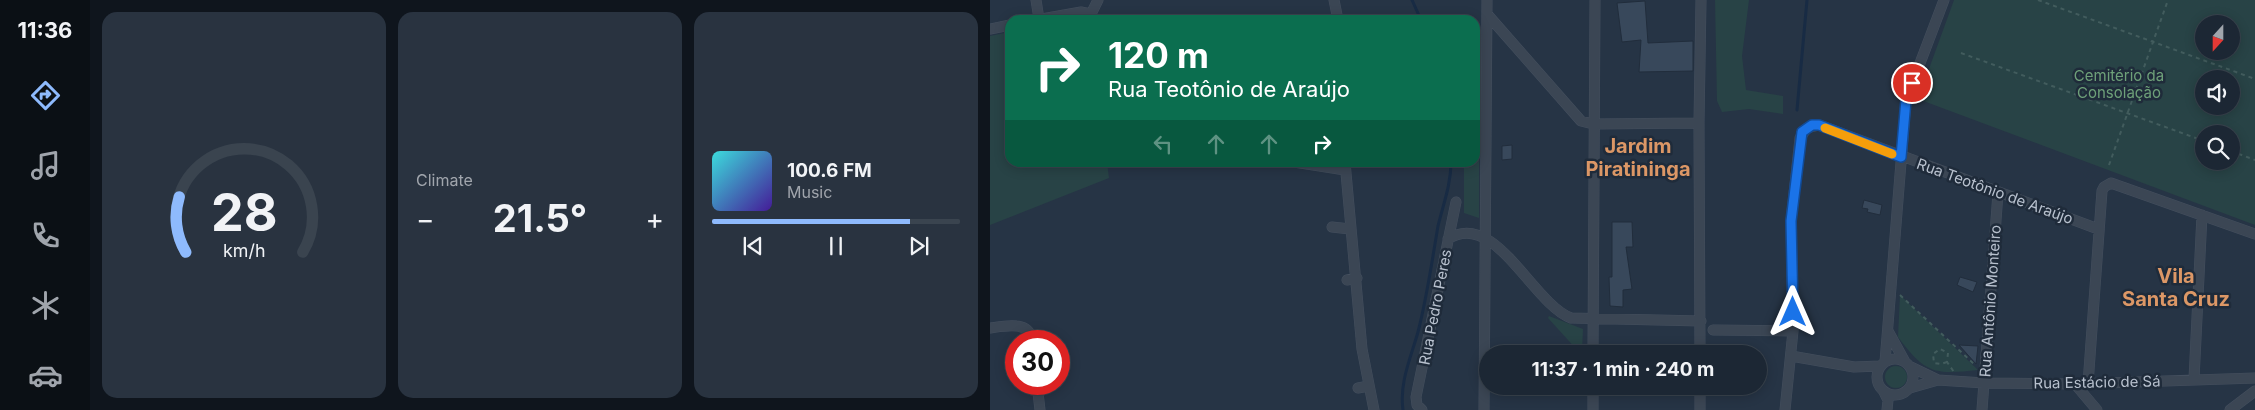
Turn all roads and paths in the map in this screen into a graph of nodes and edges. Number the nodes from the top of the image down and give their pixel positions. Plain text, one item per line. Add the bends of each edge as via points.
1 (1036, 0) edge
2 (1088, 0) edge
3 (1098, 0) edge
4 (1334, 0) edge
5 (1487, 0) edge
6 (1595, 0) edge
7 (1701, 0) edge
8 (1944, 0) edge
9 (2038, 0) edge
10 (2168, 0) edge
11 (1487, 14) junction
12 (1038, 15) edge
13 (1091, 15) edge
14 (1337, 15) edge
15 (1005, 26) edge
16 (990, 29) edge
17 (1509, 39) junction
18 (2152, 42) junction
19 (1487, 47) junction
20 (1961, 52) dead end
21 (2255, 79) edge
22 (2127, 113) junction
23 (1699, 123) junction
24 (1593, 124) junction
25 (2195, 138) edge
26 (2240, 154) edge
27 (1901, 157) junction
28 (2255, 160) edge
29 (2109, 165) dead end
30 (1345, 167) edge
31 (1998, 193) junction
32 (1456, 202) dead end
33 (2202, 215) junction
34 (1332, 227) dead end
35 (1350, 229) junction
36 (2098, 229) junction
37 (2255, 234) edge
38 (1485, 237) junction
39 (1448, 239) junction
40 (1890, 292) junction
41 (1593, 320) junction
42 (1700, 321) junction
43 (990, 328) edge
44 (1026, 330) edge
45 (1713, 330) dead end
46 (1888, 330) junction
47 (1793, 332) junction
48 (1593, 345) edge
49 (1700, 345) edge
50 (1791, 356) junction
51 (1947, 362) junction
52 (1883, 364) junction
53 (1908, 365) junction
54 (1854, 367) junction
55 (2255, 378) edge
56 (1984, 379) junction
57 (2194, 379) junction
58 (1877, 380) junction
59 (1938, 380) junction
60 (1961, 382) junction
61 (2075, 384) junction
62 (2088, 384) junction
63 (1369, 386) junction
64 (1358, 388) dead end
65 (1910, 388) junction
66 (2255, 391) edge
67 (1884, 392) junction
68 (1038, 395) edge
69 (1593, 395) edge
70 (1700, 395) edge
71 (1040, 410) edge
72 (1374, 410) edge
73 (1422, 410) edge
74 (1484, 410) edge
75 (1593, 410) edge
76 (1700, 410) edge
77 (1785, 410) edge
78 (1887, 410) edge
79 (1982, 410) edge
80 (2097, 410) edge
81 (2230, 410) edge

1 - 12 street
2 - 13 street
3 - 13 street
4 - 14 street
5 - 11 street
6 - 24 street
7 - 23 street
8 - 27 street via 1906,100
9 - 18 path
10 - 18 path
11 - 17 street
11 - 19 street
15 - 16 street
17 - 19 street via 1493,36
17 - 24 street via 1576,117
18 - 21 path
18 - 22 path
19 - 38 street
20 - 22 path
22 - 25 path
22 - 29 path
23 - 24 street
23 - 42 street
24 - 41 street
26 - 28 path
27 - 31 street, Rua Teotônio de Araújo
27 - 40 street
27 - 47 street, Rua Teotônio de Araújo via 1819,125 1807,128 1800,138 1791,221
30 - 35 street
31 - 36 street, Rua Teotônio de Araújo
31 - 56 street, Rua Antônio Monteiro
32 - 39 street, Rua Pedro Peres
33 - 36 street via 2112,183 2102,191
33 - 37 street
33 - 57 street
34 - 35 street
35 - 63 street via 1352,279
36 - 62 street
38 - 39 street via 1464,233
38 - 41 street via 1501,250 1553,309 1571,318
38 - 74 street
39 - 73 street, Rua Pedro Peres via 1416,397
40 - 46 street
40 - 56 path via 1907,300
41 - 42 street
41 - 48 street
42 - 49 street
43 - 44 street via 1011,325
45 - 47 street
46 - 52 street
46 - 53 street
47 - 50 street
50 - 54 street
50 - 77 street
51 - 51 path via 1948,353 1940,348 1933,354 1934,363
51 - 60 path
52 - 53 street via 1899,359
52 - 54 street
52 - 58 street
53 - 59 street, Rua Estácio de Sá
53 - 65 street via 1913,374
54 - 58 street
55 - 57 street, Rua Estácio de Sá
56 - 60 street, Rua Estácio de Sá
56 - 61 street, Rua Estácio de Sá
56 - 79 street, Rua Antônio Monteiro
57 - 62 street, Rua Estácio de Sá
58 - 67 street
59 - 60 street, Rua Estácio de Sá
59 - 65 street, Rua Estácio de Sá
61 - 62 street, Rua Estácio de Sá
61 - 80 street
63 - 64 street
63 - 72 street
65 - 67 street via 1898,395
66 - 81 street
67 - 78 street via 1888,400
68 - 71 street
69 - 75 street
70 - 76 street

